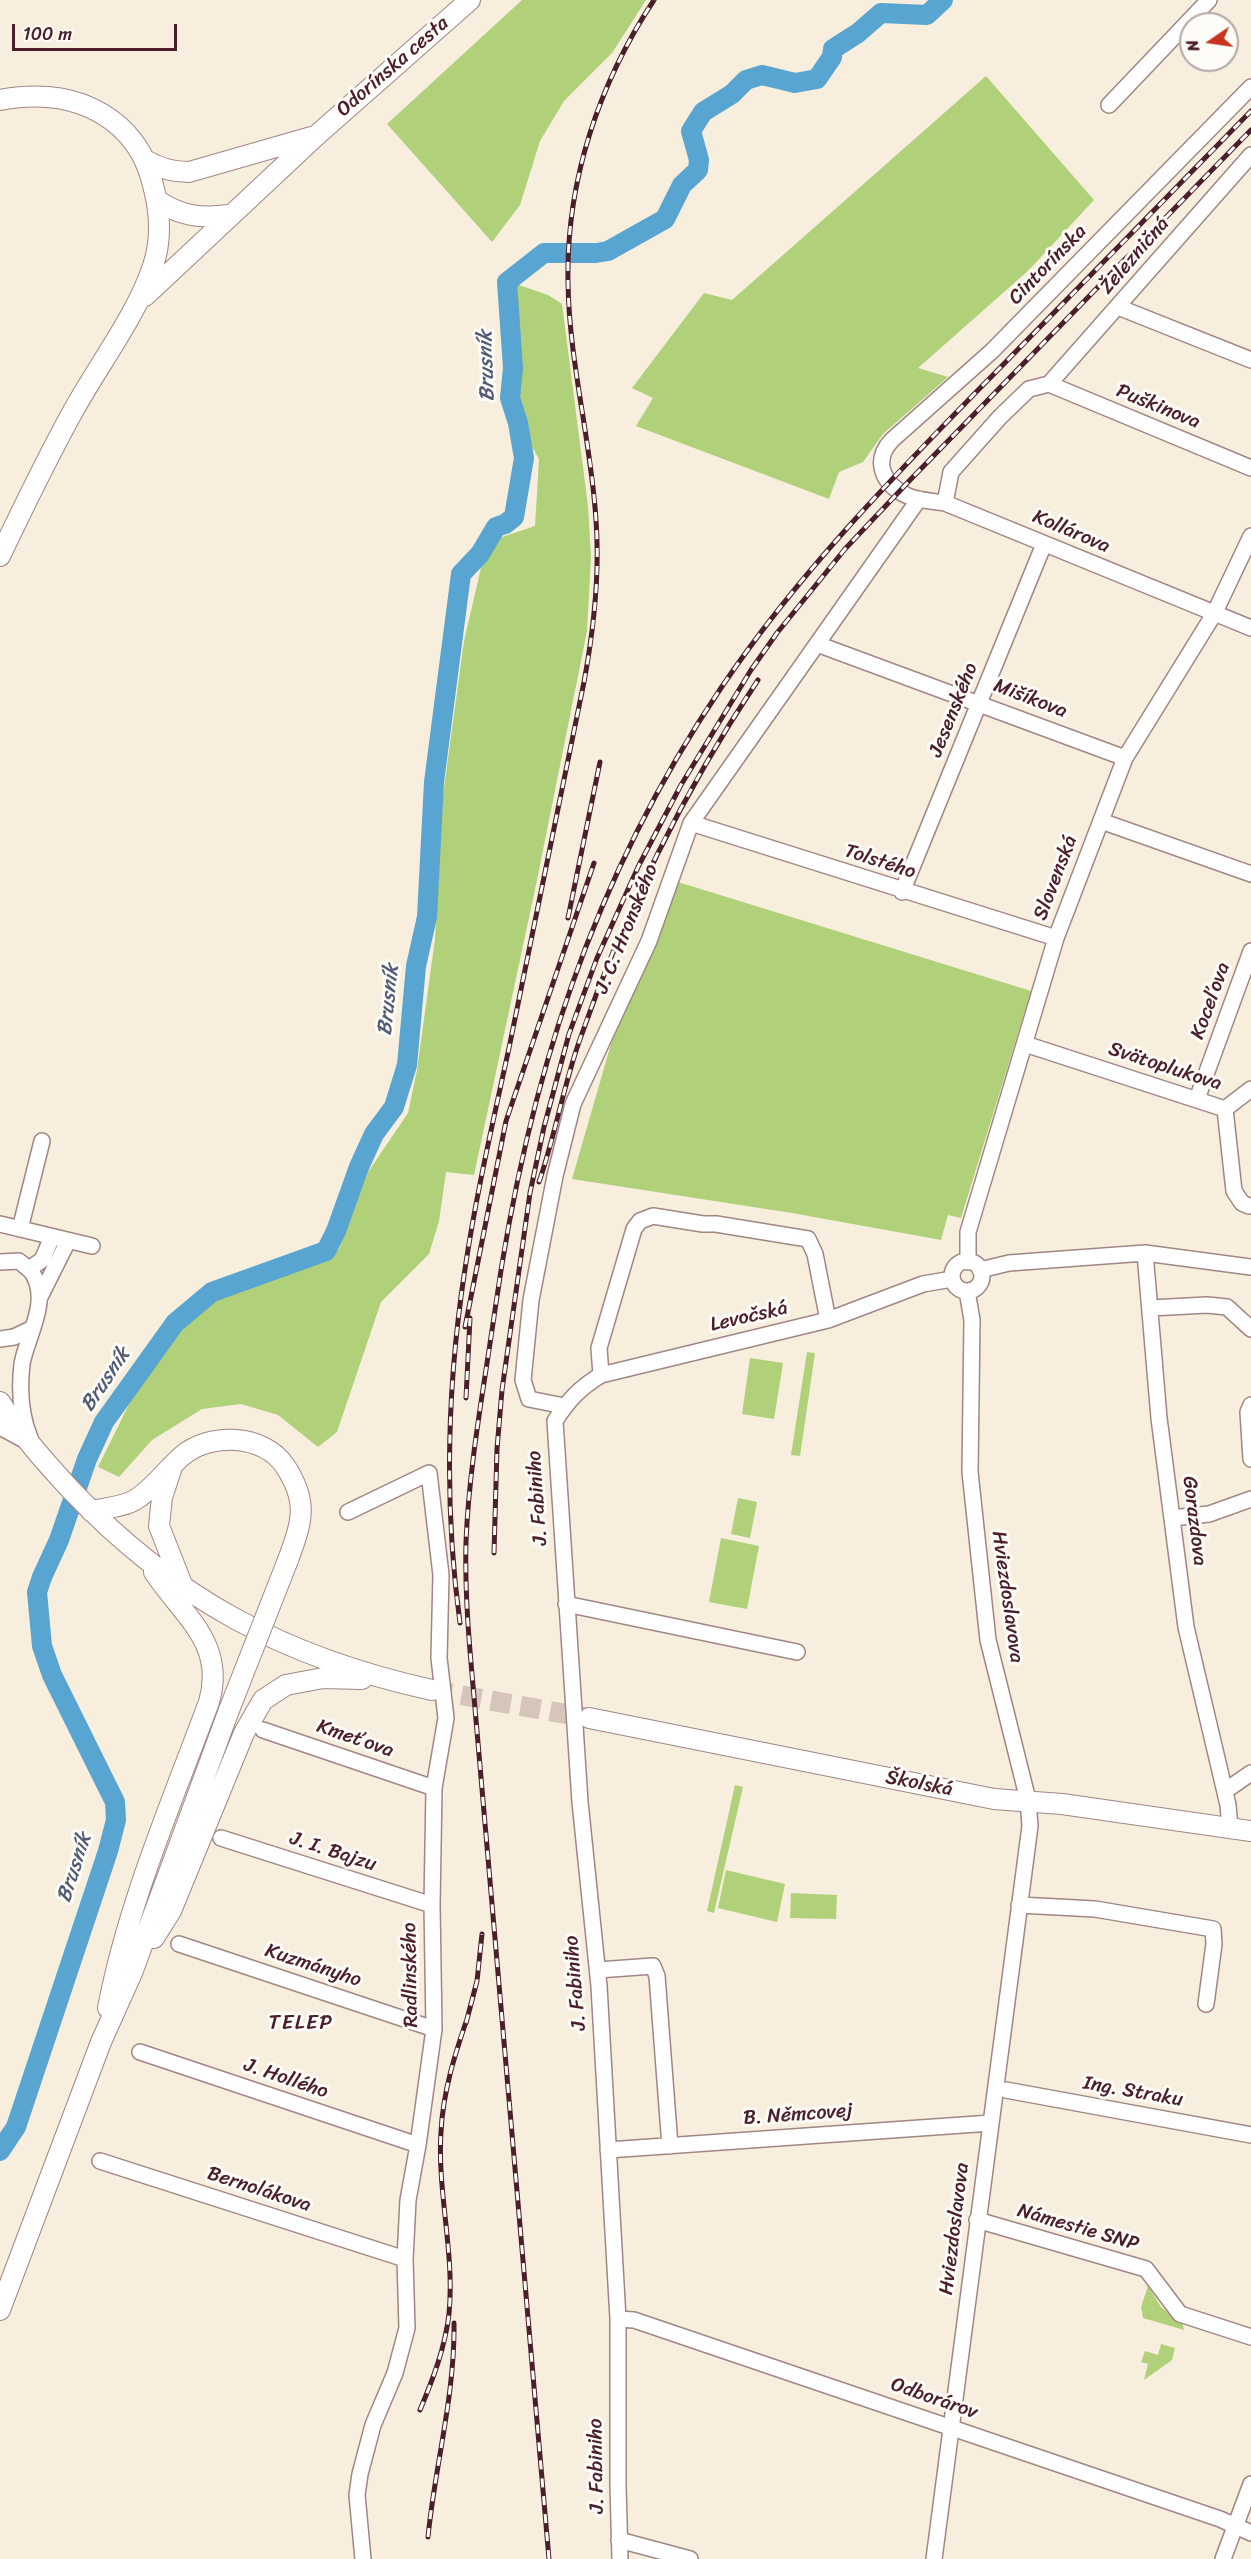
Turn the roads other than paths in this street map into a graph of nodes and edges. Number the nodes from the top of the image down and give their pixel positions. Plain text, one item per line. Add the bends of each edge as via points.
1 (470, 0) edge
2 (1209, 0) edge
3 (1251, 87) edge
4 (0, 100) edge
5 (1109, 105) dead end
6 (317, 135) junction
7 (1251, 155) edge
8 (147, 161) junction
9 (189, 172) junction
10 (157, 200) junction
11 (229, 215) junction
12 (136, 304) junction
13 (1118, 307) junction
14 (1251, 360) edge
15 (1049, 384) junction
16 (1251, 468) edge
17 (881, 470) joint
18 (919, 499) junction
19 (945, 503) junction
20 (1251, 536) edge
21 (1044, 544) junction
22 (0, 556) edge
23 (1214, 614) junction
24 (1251, 628) edge
25 (817, 644) junction
26 (979, 702) junction
27 (1125, 758) junction
28 (1101, 821) junction
29 (691, 823) junction
30 (1251, 874) edge
31 (902, 892) junction
32 (1056, 938) junction
33 (1251, 951) edge
34 (1025, 1044) junction
35 (1251, 1089) edge
36 (1197, 1099) junction
37 (1225, 1109) junction
38 (42, 1141) dead end
39 (1249, 1206) dead end
40 (0, 1224) edge
41 (20, 1229) junction
42 (52, 1237) junction
43 (68, 1241) junction
44 (92, 1246) dead end
45 (1145, 1253) junction
46 (0, 1262) edge
47 (974, 1266) junction
48 (1251, 1267) edge
49 (29, 1269) junction
50 (952, 1279) junction
51 (966, 1291) junction
52 (39, 1299) junction
53 (1150, 1308) junction
54 (828, 1320) junction
55 (33, 1328) junction
56 (1251, 1329) edge
57 (0, 1339) edge
58 (601, 1375) junction
59 (0, 1401) edge
60 (1251, 1405) edge
61 (564, 1406) junction
62 (0, 1427) edge
63 (31, 1446) junction
64 (1251, 1459) edge
65 (172, 1468) junction
66 (1251, 1499) edge
67 (90, 1509) junction
68 (348, 1512) dead end
69 (1172, 1518) junction
70 (146, 1560) junction
71 (183, 1587) junction
72 (566, 1604) junction
73 (797, 1652) dead end
74 (386, 1680) junction
75 (432, 1690) tunnel mouth
76 (589, 1718) tunnel mouth
77 (263, 1730) dead end
78 (1251, 1773) edge
79 (434, 1788) junction
80 (1225, 1791) junction
81 (1028, 1800) junction
82 (1230, 1828) junction
83 (1251, 1831) edge
84 (221, 1838) dead end
85 (432, 1905) junction
86 (1019, 1905) junction
87 (179, 1944) dead end
88 (597, 1970) junction
89 (132, 1973) junction
90 (1206, 2004) dead end
91 (434, 2029) junction
92 (101, 2042) junction
93 (140, 2052) dead end
94 (1006, 2090) dead end
95 (991, 2123) junction
96 (1251, 2135) edge
97 (418, 2145) junction
98 (670, 2146) junction
99 (608, 2150) junction
100 (100, 2161) dead end
101 (977, 2220) junction
102 (405, 2259) junction
103 (0, 2310) edge
104 (618, 2319) junction
105 (1251, 2337) edge
106 (951, 2427) junction
107 (1251, 2484) edge
108 (1234, 2526) junction
109 (1251, 2533) edge
110 (619, 2540) junction
111 (363, 2559) edge
112 (620, 2559) edge
113 (690, 2559) edge
114 (934, 2559) edge
115 (1223, 2559) edge

1 - 6 main road, Odorínska cesta
2 - 5 street
3 - 17 street, Cintorínska via 992,351 892,440 883,451
4 - 8 main road via 46,95 84,105 129,135
6 - 9 main road
6 - 11 main road, Odorínska cesta
7 - 13 street, Železničná
8 - 9 main road via 174,172
8 - 10 main road
9 - 10 main road
10 - 11 main road via 191,216
10 - 12 main road via 160,222 154,265
11 - 12 main road, Odorínska cesta
12 - 22 main road via 71,415
13 - 14 street
13 - 15 street, Železničná
15 - 16 street, Puškinova
15 - 19 street via 1029,390 951,472
17 - 18 street, Kollárova via 899,491
18 - 19 street, Kollárova
18 - 25 street, J. C. Hronského
19 - 21 street, Kollárova
20 - 23 street, Slovenská
21 - 23 street, Kollárova
21 - 26 street, Jesenského
23 - 24 street, Kollárova
23 - 27 street, Slovenská
25 - 26 street, Mišíkova
25 - 29 street, J. C. Hronského
26 - 27 street, Mišíkova
26 - 31 street, Jesenského
27 - 28 street, Slovenská
28 - 30 street
28 - 32 street, Slovenská
29 - 31 street, Tolstého
29 - 61 street, J. C. Hronského via 649,941 573,1104 555,1176 531,1300 523,1380 529,1398
31 - 32 street, Tolstého
32 - 34 street, Slovenská
33 - 36 street, Koceľova
34 - 36 street, Svätoplukova
34 - 47 street, Slovenská via 968,1232
35 - 37 street
36 - 37 street, Svätoplukova
37 - 39 street, Svätoplukova via 1234,1191
38 - 41 street
40 - 41 street
41 - 42 street
42 - 43 street
42 - 49 street via 42,1260
43 - 44 street
43 - 52 street
45 - 47 street
45 - 48 street
45 - 53 street, Gorazdova
46 - 49 street via 19,1262
47 - 50 street via 956,1266
47 - 51 street via 979,1284
49 - 52 street
50 - 51 street via 957,1288
50 - 54 street, Levočská via 923,1284
51 - 81 street, Hviezdoslavova via 972,1320 970,1472 988,1640
52 - 55 street
53 - 56 street via 1227,1307
53 - 69 street, Gorazdova
54 - 58 street, Levočská
54 - 58 street via 815,1254 808,1239 646,1217 634,1229 599,1348
55 - 57 street
55 - 63 street via 26,1346 20,1388
58 - 61 street, Levočská via 581,1387
59 - 63 main road
60 - 64 street
61 - 72 street, J. Fabiniho via 555,1421 555,1442
62 - 63 street
63 - 67 main road
65 - 67 main road via 132,1501
65 - 71 main road via 162,1497 159,1526
65 - 89 main road, bridge via 196,1447 231,1439 261,1447 282,1461 297,1483 300,1529
66 - 69 street via 1209,1514
67 - 70 main road
68 - 79 street, Radlinského via 429,1473 441,1575 439,1658 446,1718
69 - 80 street, Gorazdova via 1186,1627
70 - 71 main road
70 - 92 main road via 201,1634 209,1650 213,1681 209,1702 147,1868 113,1981
71 - 74 main road via 247,1626 295,1649
72 - 73 street
72 - 88 street, J. Fabiniho
74 - 75 main road
74 - 89 main road via 323,1678 286,1685 263,1700 244,1733 171,1911
76 - 81 main road, Školská via 994,1799
77 - 79 street, Kmeťova
78 - 80 street
79 - 85 street, Radlinského
80 - 82 street, Gorazdova
81 - 82 main road, Školská
81 - 86 street, Hviezdoslavova via 1030,1826
82 - 83 main road, Školská
84 - 85 street, J. I. Bajzu
85 - 91 street, Radlinského
86 - 90 street via 1095,1909 1212,1929 1214,1944
86 - 95 street, Hviezdoslavova
87 - 91 street, Kuzmányho
88 - 98 street via 653,1966 657,1976
88 - 99 street, J. Fabiniho
89 - 92 main road
91 - 97 street, Radlinského
92 - 103 main road
93 - 97 street, J. Hollého
94 - 96 street, Ing. Straku
95 - 98 street, B. Němcovej
95 - 101 street, Hviezdoslavova
97 - 102 street, Radlinského via 408,2200
98 - 99 street, B. Němcovej
99 - 104 street, J. Fabiniho
100 - 102 street, Bernolákova
101 - 105 street, Námestie SNP via 1146,2270 1180,2314
101 - 106 street, Hviezdoslavova
102 - 111 street, Radlinského via 407,2328 395,2373 373,2425 357,2495
104 - 106 street, Odborárov via 634,2320
104 - 110 street, J. Fabiniho
106 - 108 street, Odborárov
106 - 114 street, Hviezdoslavova
107 - 108 street
108 - 109 street, Odborárov
108 - 115 street
110 - 112 street, J. Fabiniho
110 - 113 street

